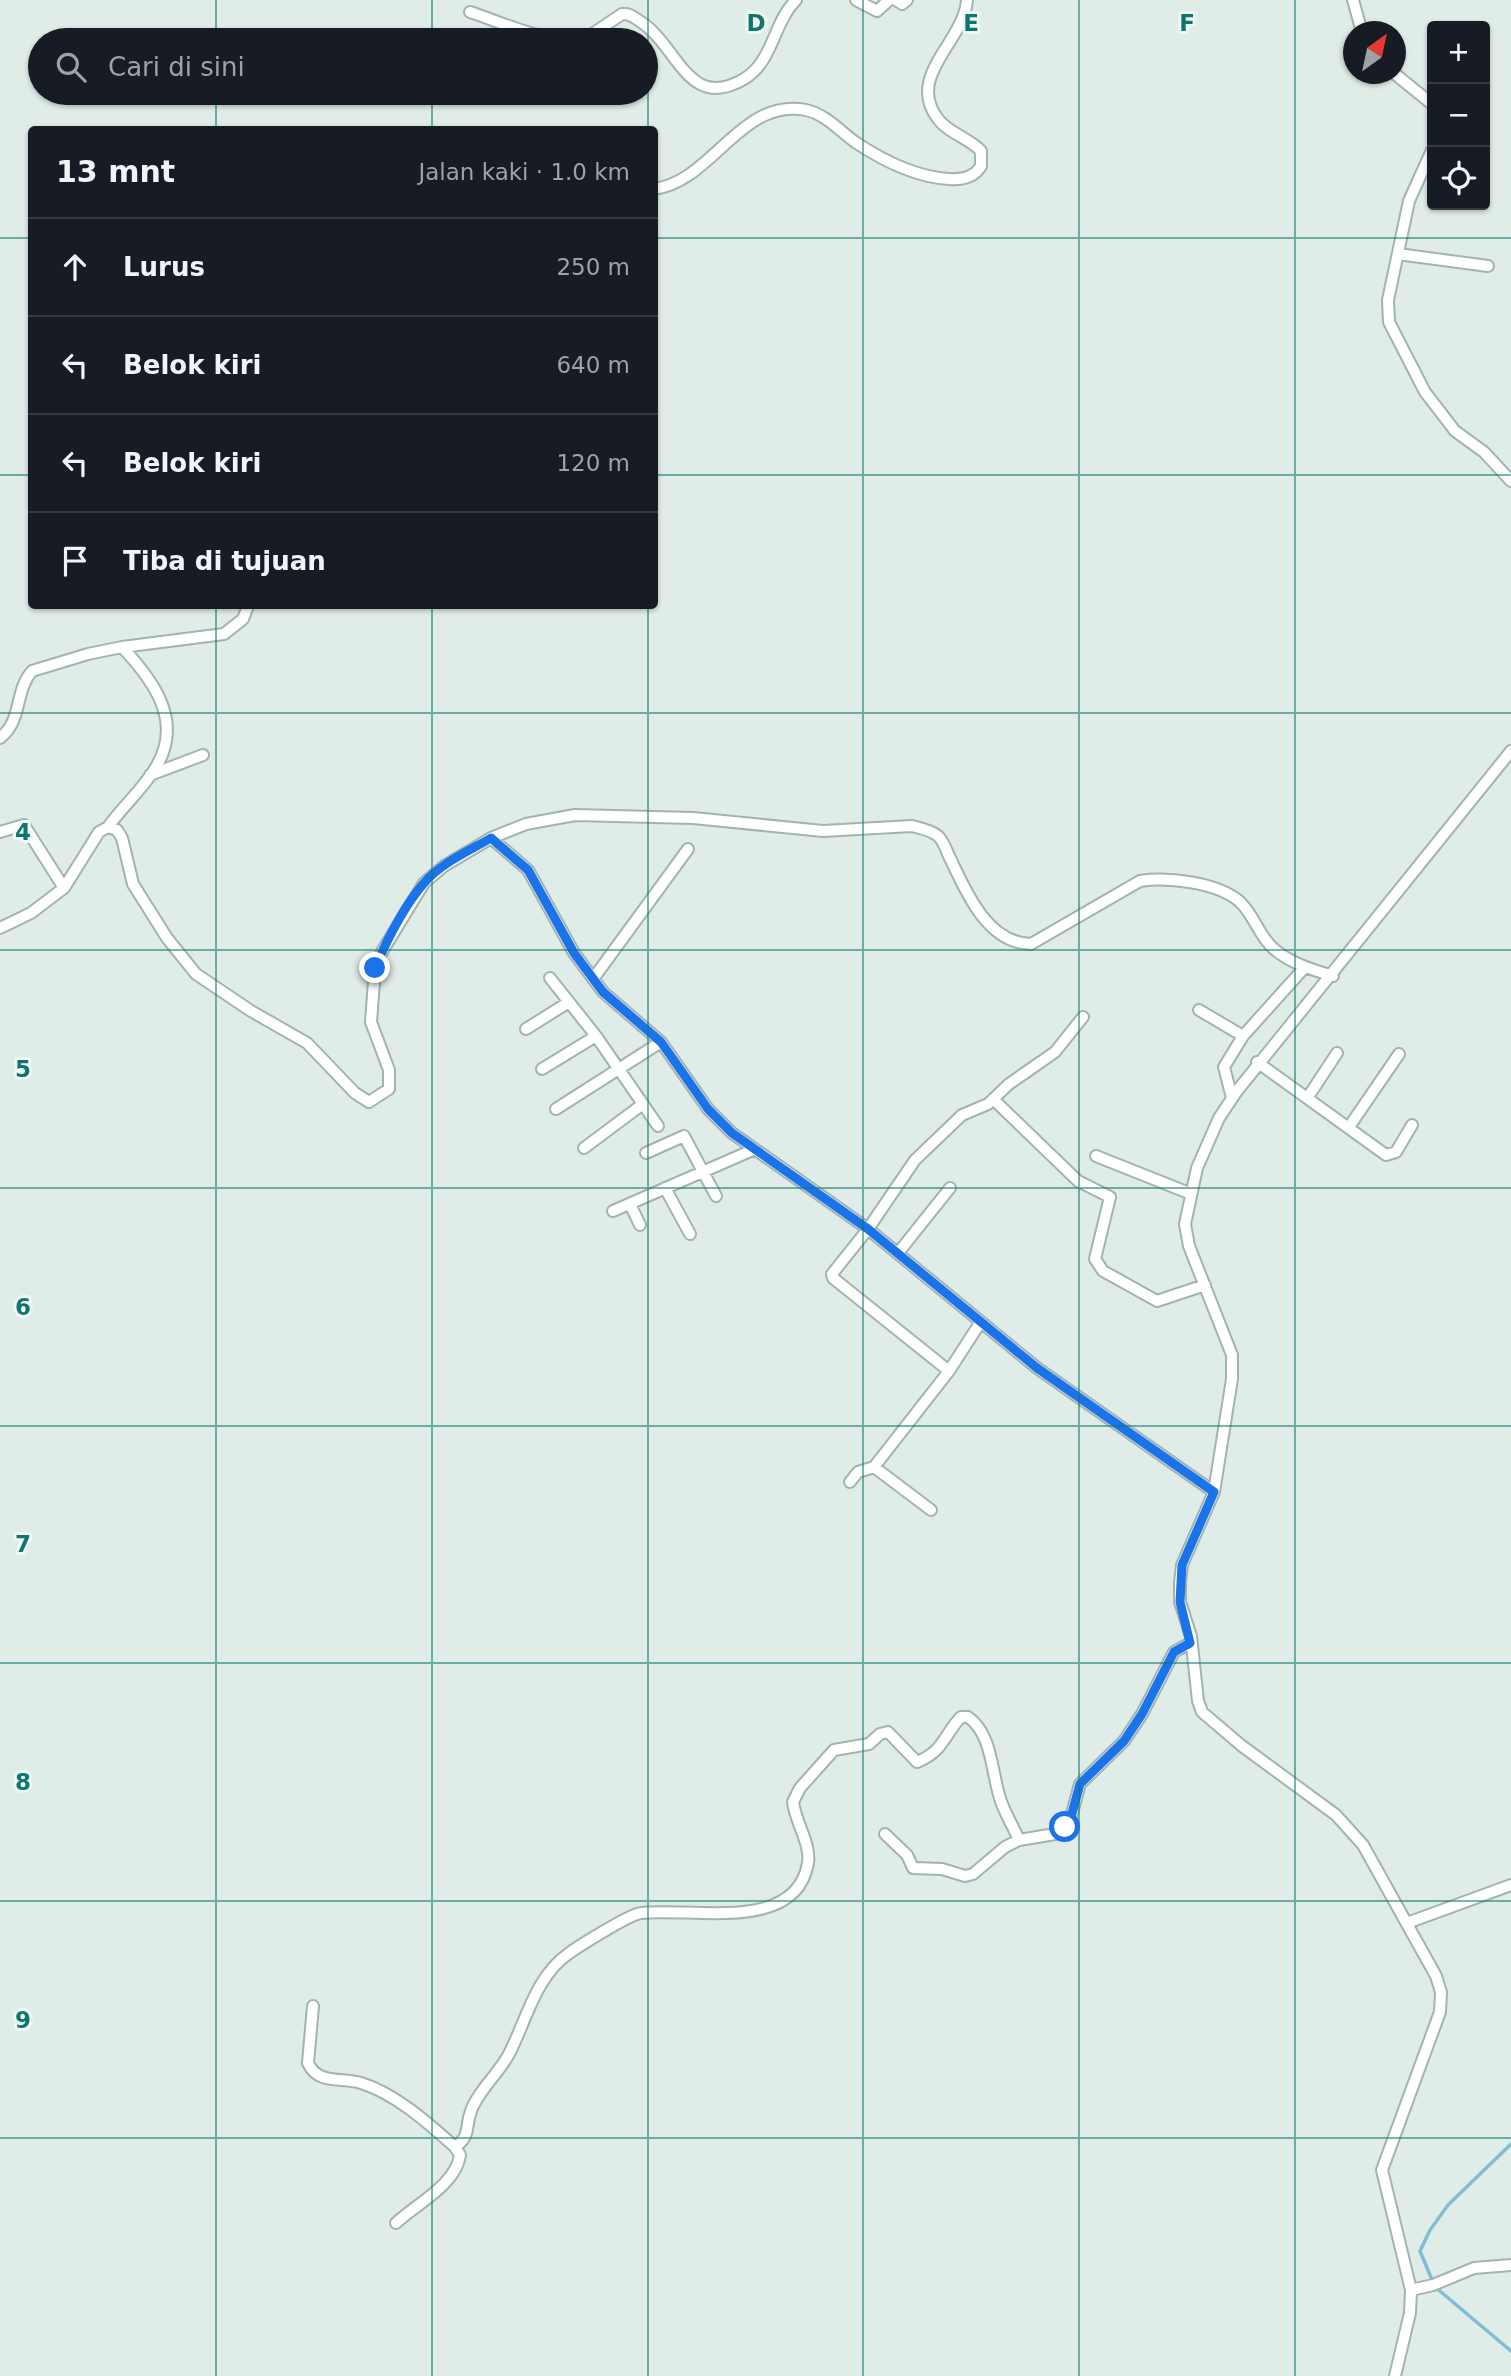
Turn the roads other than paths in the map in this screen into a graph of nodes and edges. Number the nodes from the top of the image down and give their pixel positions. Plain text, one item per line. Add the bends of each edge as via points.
1 (796, 0) edge
2 (856, 0) edge
3 (889, 0) edge
4 (896, 0) edge
5 (907, 0) edge
6 (967, 0) edge
7 (1353, 0) edge
8 (470, 12) dead end
9 (1359, 21) edge
10 (521, 28) edge
11 (601, 28) edge
12 (650, 28) edge
13 (658, 34) edge
14 (1406, 83) edge
15 (1427, 100) edge
16 (1427, 161) edge
17 (658, 188) edge
18 (1398, 254) junction
19 (1488, 267) dead end
20 (1511, 481) edge
21 (247, 609) edge
22 (122, 647) junction
23 (0, 738) edge
24 (1511, 751) edge
25 (203, 755) dead end
26 (150, 775) junction
27 (108, 827) junction
28 (0, 832) edge
29 (491, 838) junction
30 (688, 849) dead end
31 (64, 888) junction
32 (0, 928) edge
33 (1305, 967) junction
34 (1333, 975) junction
35 (550, 978) dead end
36 (593, 979) junction
37 (569, 1002) junction
38 (1199, 1010) dead end
39 (1083, 1017) dead end
40 (526, 1029) dead end
41 (596, 1036) junction
42 (1242, 1036) junction
43 (661, 1042) junction
44 (1337, 1053) dead end
45 (1399, 1054) dead end
46 (1257, 1062) junction
47 (542, 1069) dead end
48 (618, 1070) junction
49 (1308, 1097) junction
50 (1232, 1098) junction
51 (993, 1099) junction
52 (643, 1104) junction
53 (556, 1109) dead end
54 (1412, 1125) dead end
55 (658, 1126) dead end
56 (1349, 1127) junction
57 (584, 1148) dead end
58 (755, 1149) junction
59 (646, 1153) dead end
60 (1096, 1156) dead end
61 (703, 1170) junction
62 (665, 1188) junction
63 (950, 1188) dead end
64 (1189, 1193) junction
65 (716, 1196) dead end
66 (630, 1204) junction
67 (614, 1211) dead end
68 (640, 1224) dead end
69 (868, 1229) junction
70 (690, 1234) dead end
71 (898, 1253) junction
72 (1205, 1285) junction
73 (980, 1323) junction
74 (949, 1371) junction
75 (874, 1467) junction
76 (850, 1482) dead end
77 (1214, 1492) junction
78 (931, 1510) dead end
79 (1190, 1643) junction
80 (885, 1834) dead end
81 (1020, 1840) junction
82 (1511, 1885) edge
83 (1407, 1923) junction
84 (313, 2006) dead end
85 (455, 2147) junction
86 (396, 2223) dead end
87 (1511, 2265) edge
88 (1410, 2290) junction
89 (1395, 2376) edge

1 - 13 street via 778,23 758,70 718,88 696,82
2 - 3 street via 877,11
4 - 5 street via 902,4
6 - 17 street via 960,25 927,88 938,120 981,151 981,166 973,175 956,180 918,174 857,143 814,113 792,109 755,121 690,176
7 - 9 street
8 - 10 street
11 - 12 street via 628,13
14 - 15 street
16 - 18 street via 1409,201
18 - 19 street
18 - 20 street via 1388,309 1404,356 1455,431 1484,452
21 - 22 street via 243,619 224,634
22 - 23 street via 32,671 22,687 13,726
22 - 26 street via 146,673 165,706 164,749
24 - 34 street
25 - 26 street
26 - 27 street
27 - 29 street via 122,838 133,884 196,974 307,1043 369,1102 388,1089 389,1070 370,1022 374,978 383,950 424,883
27 - 31 street via 99,832
28 - 31 street via 24,825
29 - 33 street via 526,824 575,815 693,818 823,831 912,826 938,836 967,893 998,932 1012,942 1031,944 1140,881 1158,878 1209,888 1239,901 1273,948
29 - 36 street via 528,870
30 - 36 street
31 - 32 street via 31,913
33 - 34 street
33 - 42 street
34 - 46 street
35 - 37 street
36 - 43 street
37 - 40 street
37 - 41 street
38 - 42 street
39 - 51 street via 1055,1052
41 - 47 street
41 - 48 street
42 - 50 street via 1223,1067
43 - 48 street
43 - 58 street via 708,1109
44 - 49 street
45 - 56 street
46 - 49 street
46 - 50 street
48 - 52 street
48 - 53 street
49 - 56 street
50 - 64 street via 1205,1148
51 - 69 street via 962,1115 915,1160
51 - 72 street via 1079,1181 1110,1198 1095,1259 1103,1271 1157,1301
52 - 55 street
52 - 57 street
54 - 56 street via 1390,1156
58 - 61 street
58 - 69 street
59 - 61 street via 684,1136
60 - 64 street
61 - 62 street
61 - 65 street
62 - 66 street
62 - 70 street
63 - 71 street
64 - 72 street via 1185,1224
66 - 67 street
66 - 68 street
69 - 71 street
69 - 74 street via 835,1268 833,1278
71 - 73 street
72 - 77 street via 1232,1355
73 - 74 street
73 - 77 street
74 - 75 street
75 - 76 street via 858,1472
75 - 78 street
77 - 79 street via 1182,1565 1180,1602
79 - 81 street via 1174,1652 1124,1741 1080,1784 1065,1827 1046,1837
79 - 83 street via 1202,1712 1336,1815 1363,1845
80 - 81 street via 907,1855 913,1868 943,1869 961,1877 973,1874
81 - 85 street via 1002,1803 988,1746 968,1717 961,1717 938,1751 917,1762 888,1732 869,1744 834,1750 793,1801 808,1861 796,1894 783,1902 717,1914 639,1913 565,1955 544,1979 509,2054 471,2112 468,2134
82 - 83 street
83 - 88 street via 1441,1992 1440,2012 1382,2170
84 - 85 street via 308,2063 312,2070 321,2077 359,2082 383,2094
85 - 86 street via 460,2155 458,2164 435,2193
87 - 88 street via 1491,2265
88 - 89 street via 1410,2313

